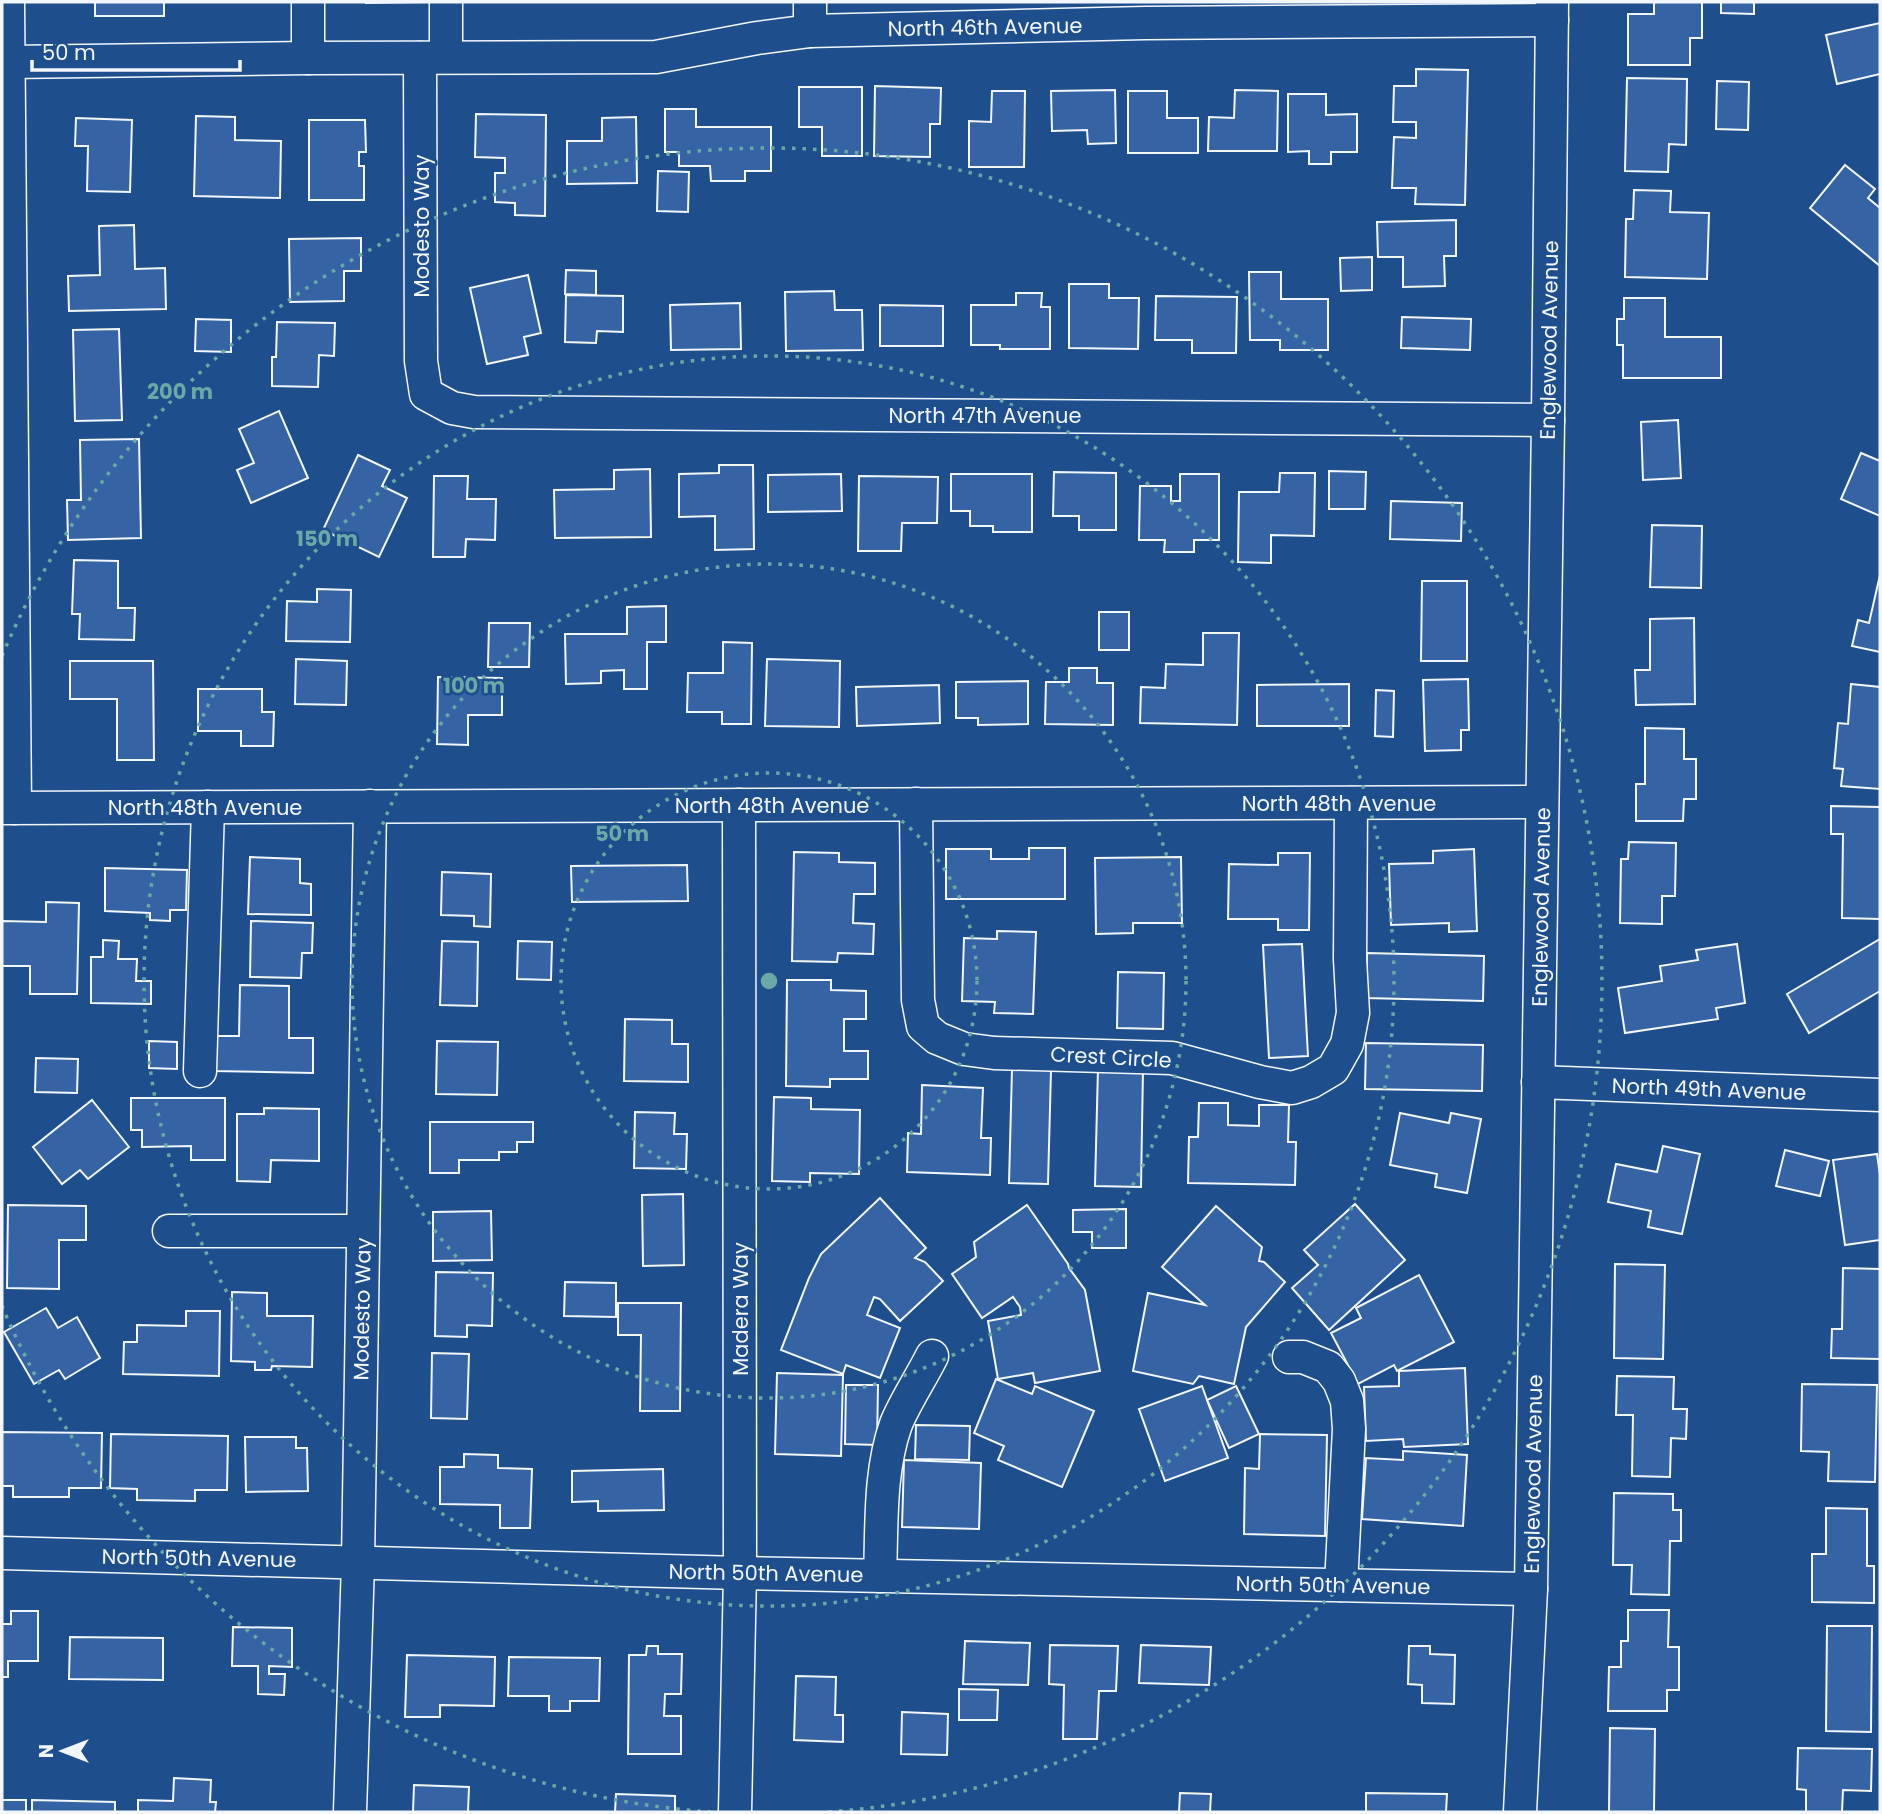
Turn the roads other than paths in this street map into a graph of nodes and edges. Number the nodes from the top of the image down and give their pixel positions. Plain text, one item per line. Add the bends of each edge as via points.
1 (8, 2) edge
2 (308, 2) edge
3 (446, 2) edge
4 (1552, 11) edge
5 (1144, 13) edge
6 (810, 16) edge
7 (433, 57) junction
8 (308, 58) junction
9 (9, 62) junction
10 (426, 394) joint
11 (7, 417) edge
12 (1548, 420) junction
13 (1542, 802) junction
14 (1351, 803) junction
15 (916, 804) junction
16 (739, 805) junction
17 (370, 806) junction
18 (208, 807) junction
19 (8, 808) edge
20 (200, 1071) dead end
21 (1538, 1082) junction
22 (1880, 1095) edge
23 (169, 1231) dead end
24 (363, 1231) junction
25 (932, 1356) dead end
26 (1289, 1357) dead end
27 (2, 1553) edge
28 (358, 1562) junction
29 (740, 1573) junction
30 (880, 1576) junction
31 (1341, 1585) junction
32 (1531, 1589) junction
33 (350, 1812) edge
34 (735, 1812) edge
35 (1520, 1812) edge

1 - 9 street
2 - 8 street
3 - 7 street, Modesto Way
4 - 5 street, North 46th Avenue
4 - 12 street, Englewood Avenue
5 - 6 street, North 46th Avenue
6 - 7 street, North 46th Avenue via 757,38 656,57
7 - 8 street
7 - 10 street, Modesto Way via 421,361
8 - 9 street
9 - 11 street
10 - 12 street, North 47th Avenue via 452,408 474,412
11 - 19 street
12 - 13 street, Englewood Avenue
13 - 14 street, North 48th Avenue
13 - 21 street, Englewood Avenue
14 - 15 street, North 48th Avenue
14 - 15 street, Crest Circle via 1353,1013 1348,1044 1333,1069 1292,1088 1172,1058 994,1053 964,1049 937,1038 923,1026 918,1000
15 - 16 street, North 48th Avenue
16 - 17 street, North 48th Avenue
16 - 29 street, Madera Way
17 - 18 street, North 48th Avenue
17 - 24 street, Modesto Way
18 - 19 street, North 48th Avenue
18 - 20 street
21 - 22 street, North 49th Avenue
21 - 32 street, Englewood Avenue
23 - 24 street
24 - 28 street, Modesto Way
25 - 30 street via 897,1423 887,1458
26 - 31 street via 1328,1367 1346,1401 1349,1429
27 - 28 street, North 50th Avenue
28 - 29 street, North 50th Avenue
28 - 33 street, Modesto Way
29 - 30 street, North 50th Avenue
29 - 34 street, Madera Way
30 - 31 street, North 50th Avenue
31 - 32 street, North 50th Avenue
32 - 35 street, Englewood Avenue

